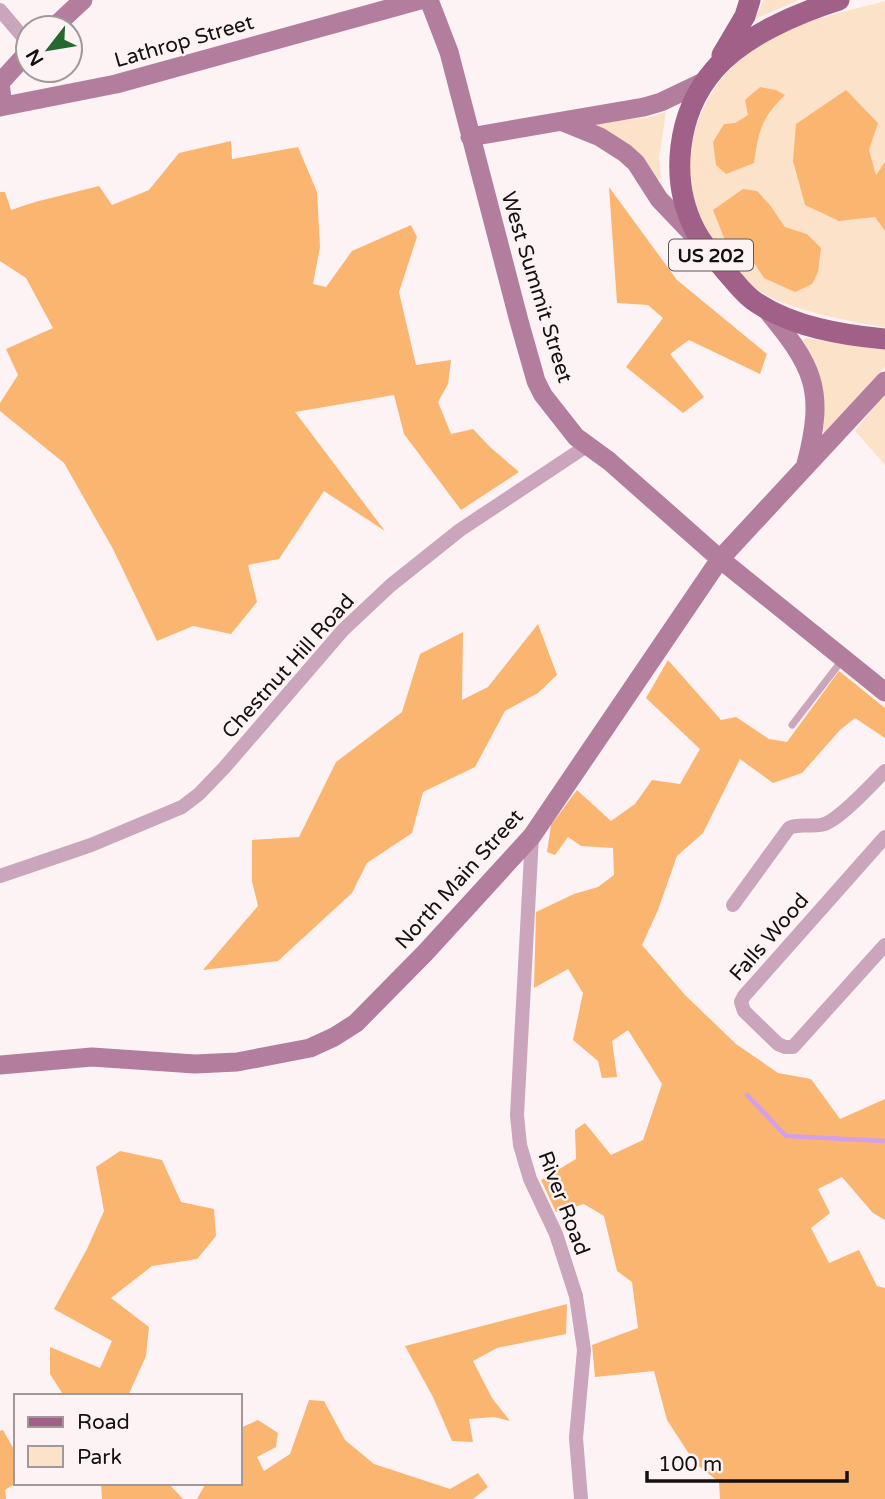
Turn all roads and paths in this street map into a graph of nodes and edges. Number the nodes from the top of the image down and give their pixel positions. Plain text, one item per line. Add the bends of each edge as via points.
1 (83, 0) edge
2 (419, 0) edge
3 (429, 0) edge
4 (750, 0) edge
5 (839, 0) edge
6 (0, 10) edge
7 (68, 14) edge
8 (14, 26) edge
9 (14, 68) edge
10 (710, 75) junction
11 (1, 106) edge
12 (562, 122) junction
13 (470, 137) junction
14 (705, 246) junction
15 (764, 307) junction
16 (885, 339) edge
17 (885, 381) edge
18 (588, 445) junction
19 (805, 468) junction
20 (720, 559) junction
21 (844, 659) junction
22 (885, 692) edge
23 (792, 726) dead end
24 (885, 771) edge
25 (532, 836) junction
26 (885, 837) edge
27 (0, 876) edge
28 (733, 905) dead end
29 (885, 945) edge
30 (0, 1065) edge
31 (580, 1499) edge

1 - 7 street
2 - 11 street, Lathrop Street via 116,84
3 - 13 street, West Summit Street via 449,52
4 - 10 main road, US 202
5 - 10 main road via 751,40
6 - 8 street
9 - 11 street via 0,83
10 - 12 street via 656,104
10 - 14 main road, US 202 via 688,113 679,152 687,209
12 - 13 street
12 - 14 street via 625,153 659,199
13 - 18 street, West Summit Street via 536,381 567,427
14 - 15 main road, US 202 via 748,297
15 - 16 main road, US 202 via 818,327
15 - 19 street via 796,346 813,385 815,424
17 - 19 street, North Main Street
18 - 20 street, West Summit Street
18 - 27 street, Chestnut Hill Road via 460,530 391,586 343,630 199,794 182,807
19 - 20 street, North Main Street
20 - 21 street, West Summit Street
20 - 25 street, North Main Street
21 - 22 street, West Summit Street
21 - 23 lane
24 - 28 street via 826,824 789,828
25 - 30 street, North Main Street via 356,1023 310,1048 237,1062 92,1057
25 - 31 street, River Road via 517,1115 530,1179 556,1234 576,1296 584,1350 576,1438
26 - 29 street, Falls Wood via 744,996 744,1011 778,1044 793,1047

